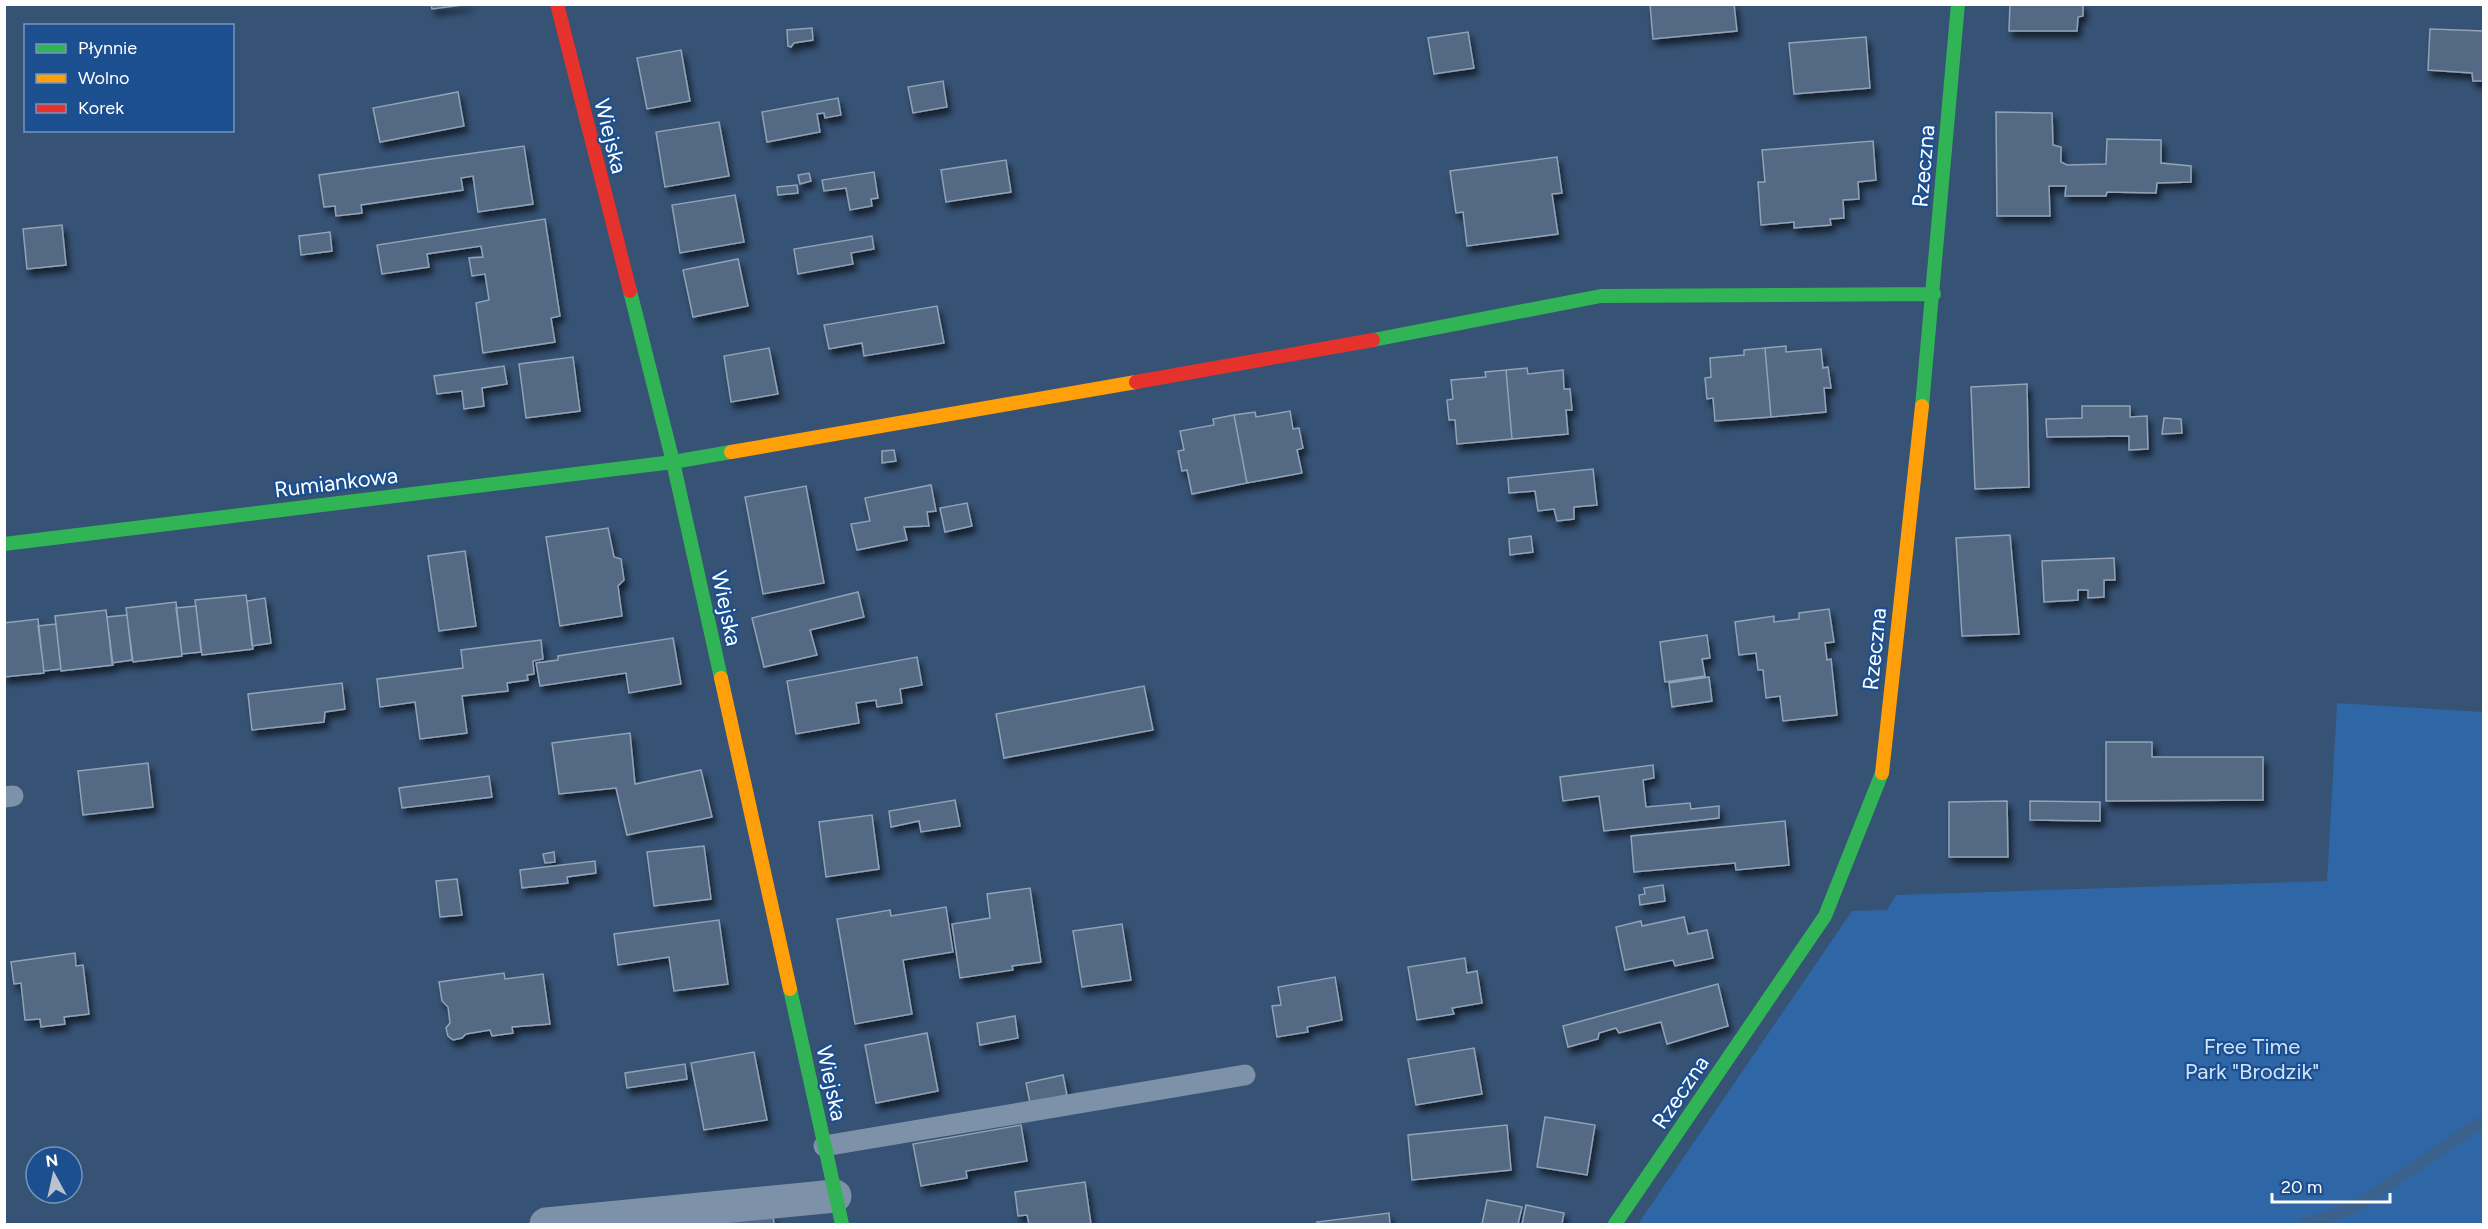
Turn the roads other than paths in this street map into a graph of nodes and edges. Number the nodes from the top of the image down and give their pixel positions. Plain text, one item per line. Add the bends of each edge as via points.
1 (557, 4) edge
2 (1958, 4) edge
3 (1934, 294) junction
4 (673, 462) junction
5 (4, 544) edge
6 (1245, 1075) dead end
7 (824, 1146) junction
8 (838, 1210) edge
9 (546, 1224) edge
10 (1615, 1224) edge

1 - 4 street, Wiejska
2 - 3 street, Rzeczna
3 - 4 street, Rumiankowa via 1600,296 1311,352
3 - 10 street, Rzeczna via 1882,775 1825,916
4 - 5 street, Rumiankowa
4 - 7 street, Wiejska
6 - 7 lane
7 - 8 street, Wiejska
8 - 9 street

